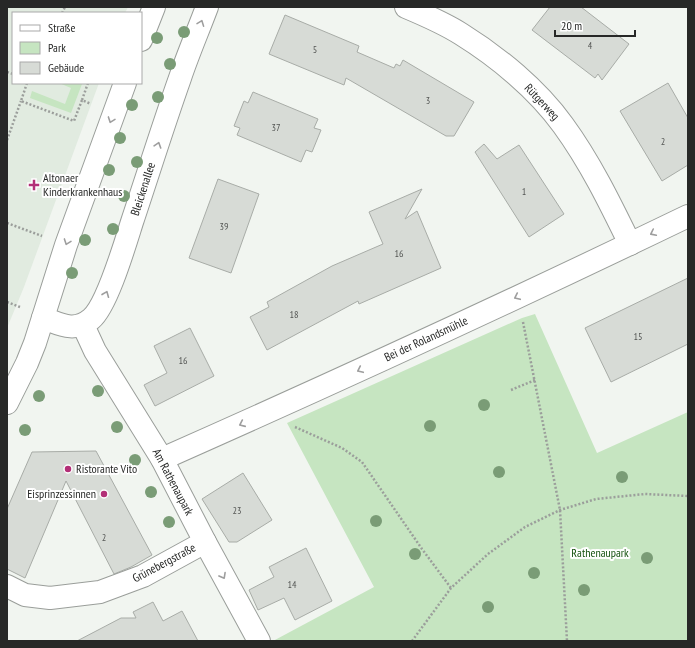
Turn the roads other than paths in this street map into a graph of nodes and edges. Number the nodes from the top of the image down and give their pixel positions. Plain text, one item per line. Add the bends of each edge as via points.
1 (154, 7) edge
2 (207, 7) edge
3 (406, 7) edge
4 (142, 37) edge
5 (125, 84) edge
6 (688, 216) edge
7 (630, 244) junction
8 (42, 318) junction
9 (83, 325) junction
10 (7, 403) edge
11 (162, 459) junction
12 (205, 542) junction
13 (7, 586) edge
14 (259, 641) edge

1 - 4 street
9 -> 2 street, Bleickenallee via 97,313 119,262 180,76
3 - 7 street, Rütgerweg via 460,33 500,61 536,94 562,124 587,162
5 -> 8 street
6 -> 7 street, Bei der Rolandsmühle
7 -> 11 street, Bei der Rolandsmühle
8 - 9 street via 67,326
8 - 10 street via 27,364
9 - 11 street, Am Rathenaupark via 95,351
11 - 12 street, Am Rathenaupark
12 - 13 street, Grünebergstraße via 143,576 100,592 50,598 25,594
12 -> 14 street, Am Rathenaupark

